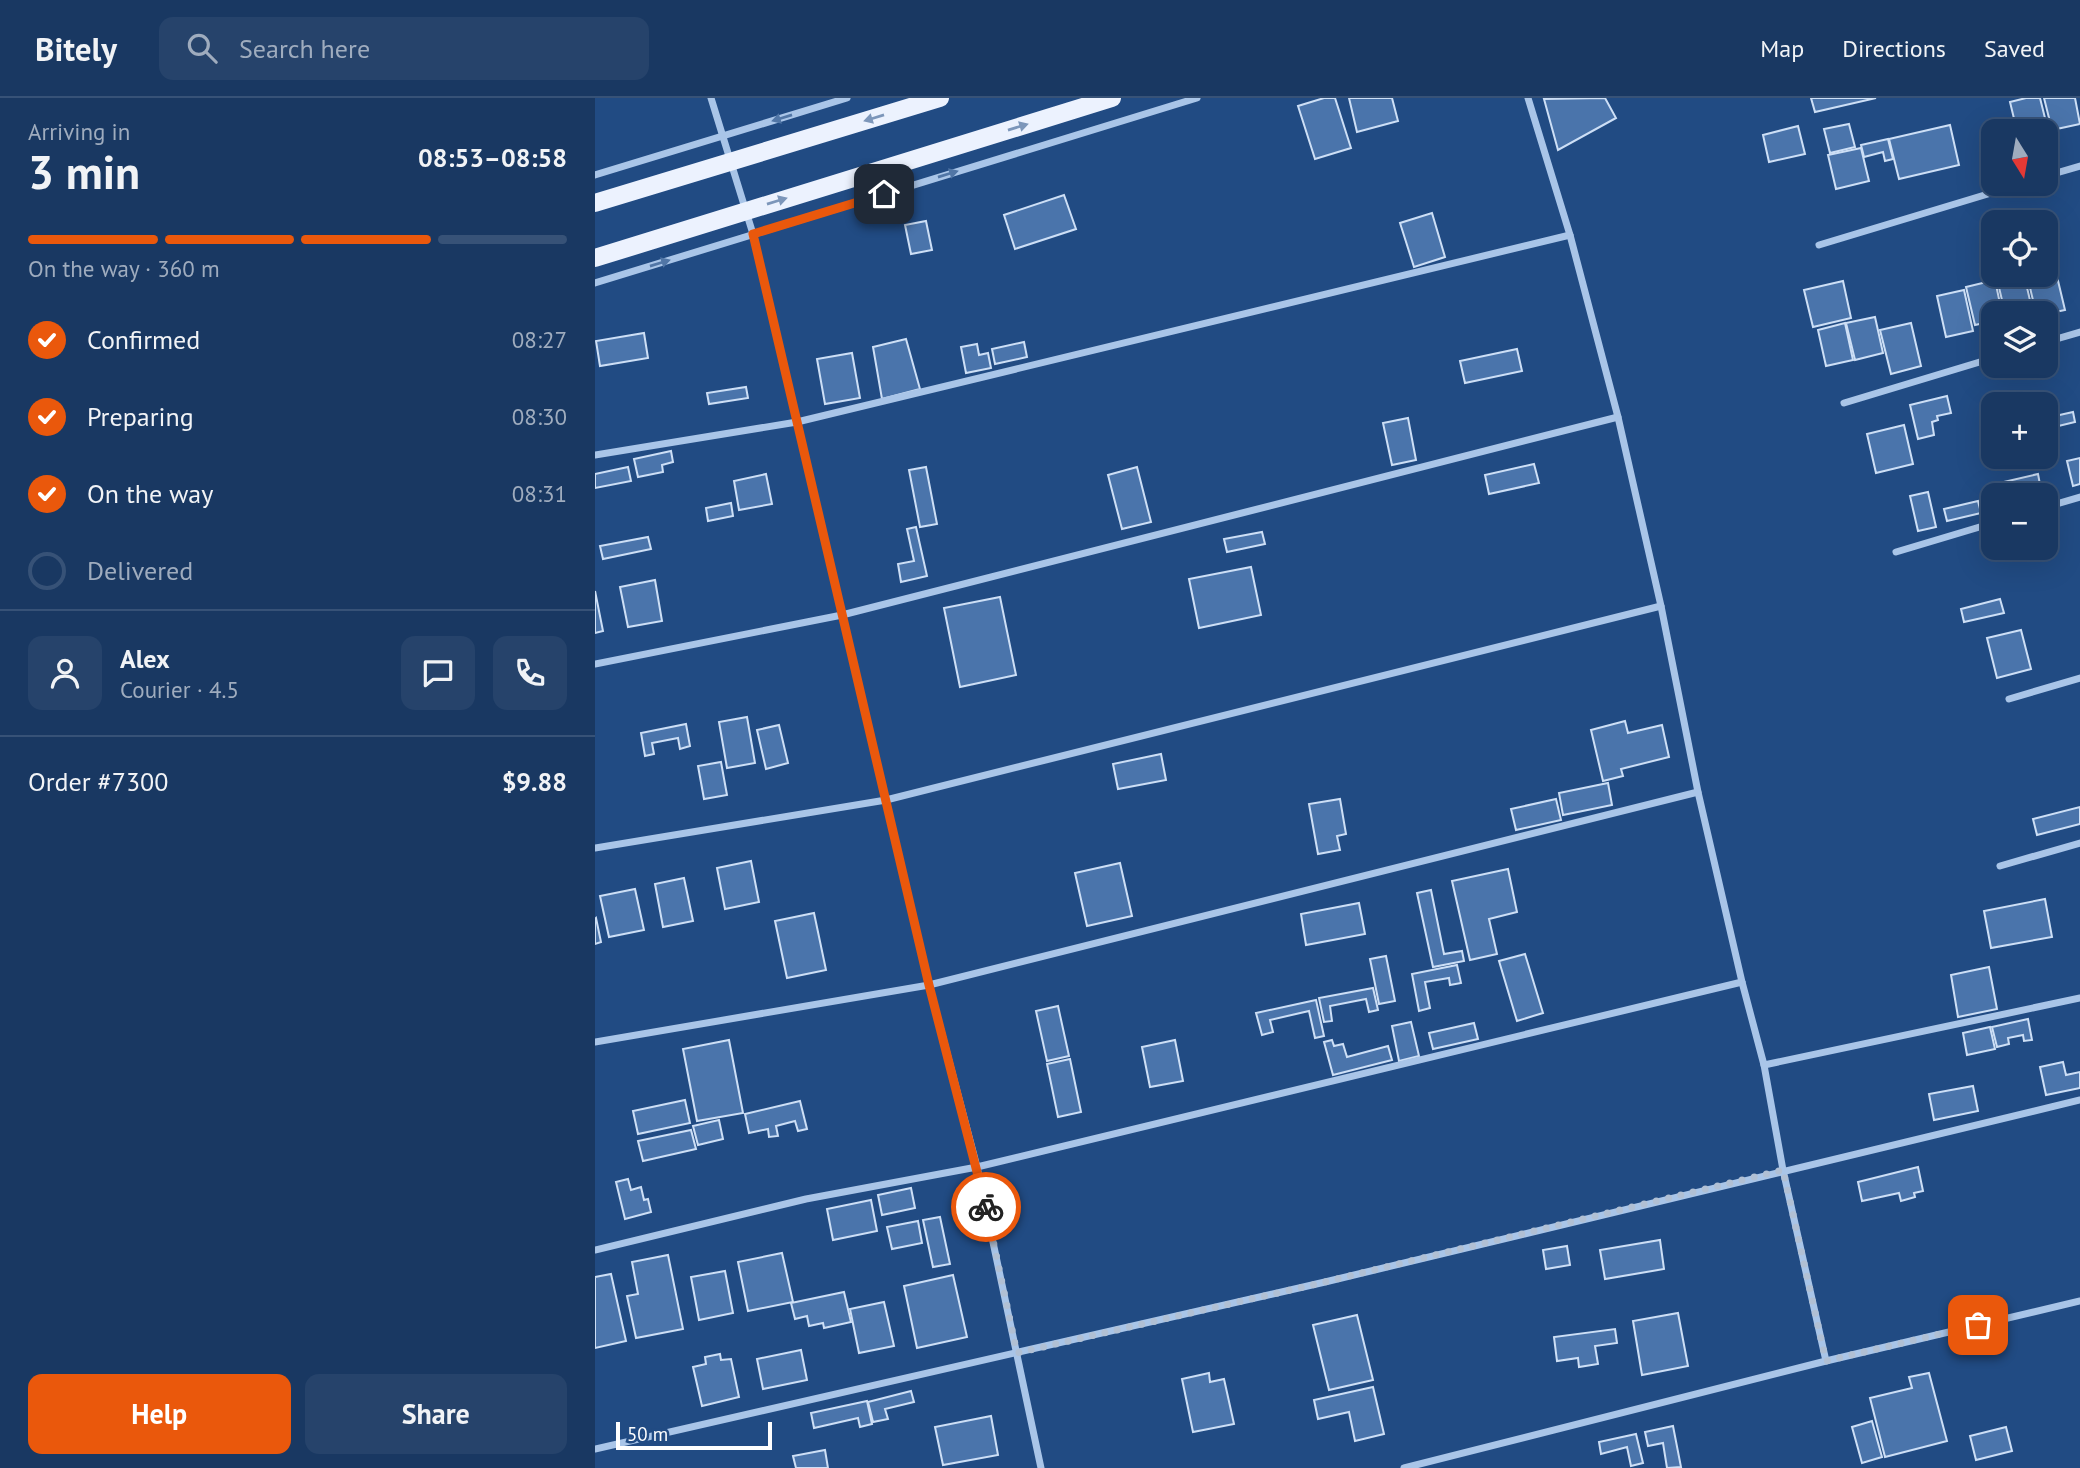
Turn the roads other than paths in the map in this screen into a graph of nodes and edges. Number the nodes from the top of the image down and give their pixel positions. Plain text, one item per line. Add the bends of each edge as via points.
1 (711, 98) edge
2 (847, 98) edge
3 (940, 98) edge
4 (1112, 98) edge
5 (1197, 98) edge
6 (1528, 98) edge
7 (723, 136) junction
8 (730, 162) junction
9 (2080, 166) edge
10 (2058, 172) edge
11 (595, 176) edge
12 (1982, 196) edge
13 (595, 203) edge
14 (748, 210) junction
15 (753, 234) junction
16 (1570, 235) junction
17 (1819, 246) dead end
18 (595, 258) edge
19 (595, 283) edge
20 (2080, 332) edge
21 (2058, 338) edge
22 (1981, 362) edge
23 (1843, 403) dead end
24 (1618, 417) junction
25 (797, 422) junction
26 (595, 455) edge
27 (2080, 497) edge
28 (2058, 503) edge
29 (1981, 527) edge
30 (1896, 552) dead end
31 (1661, 606) junction
32 (842, 615) junction
33 (595, 664) edge
34 (2080, 678) edge
35 (2009, 699) dead end
36 (1698, 792) junction
37 (885, 800) junction
38 (2080, 843) edge
39 (595, 848) edge
40 (2000, 866) dead end
41 (1742, 982) junction
42 (929, 985) junction
43 (2080, 998) edge
44 (595, 1042) edge
45 (1764, 1065) junction
46 (2080, 1100) edge
47 (977, 1167) junction
48 (1783, 1170) junction
49 (595, 1250) edge
50 (2080, 1301) edge
51 (1017, 1353) junction
52 (1826, 1361) junction
53 (595, 1449) edge
54 (1041, 1468) edge
55 (1404, 1468) edge

1 - 7 street
2 -> 7 street
3 -> 8 main road
14 -> 4 main road
15 -> 5 street
6 - 16 street
7 - 8 street
7 - 11 street
8 - 13 main road
8 - 14 street
9 - 10 street
12 - 17 street
14 - 15 street
14 - 18 main road
19 -> 15 street
15 - 25 street
16 - 24 street
16 - 25 street
20 - 21 street
22 - 23 street
24 - 31 street
24 - 32 street
25 - 26 street
25 - 32 street
27 - 28 street
29 - 30 street
31 - 36 street
31 - 37 street
32 - 33 street
32 - 37 street
34 - 35 street
36 - 41 street
36 - 42 street
37 - 39 street
37 - 42 street
38 - 40 street
41 - 45 street
41 - 47 street
42 - 44 street
42 - 47 street
43 - 45 street
45 - 48 street
46 - 48 street
47 - 49 street via 806,1199
47 - 51 street
48 - 51 street
48 - 52 street
50 - 52 street
51 - 53 street
51 - 54 street
52 - 55 street

